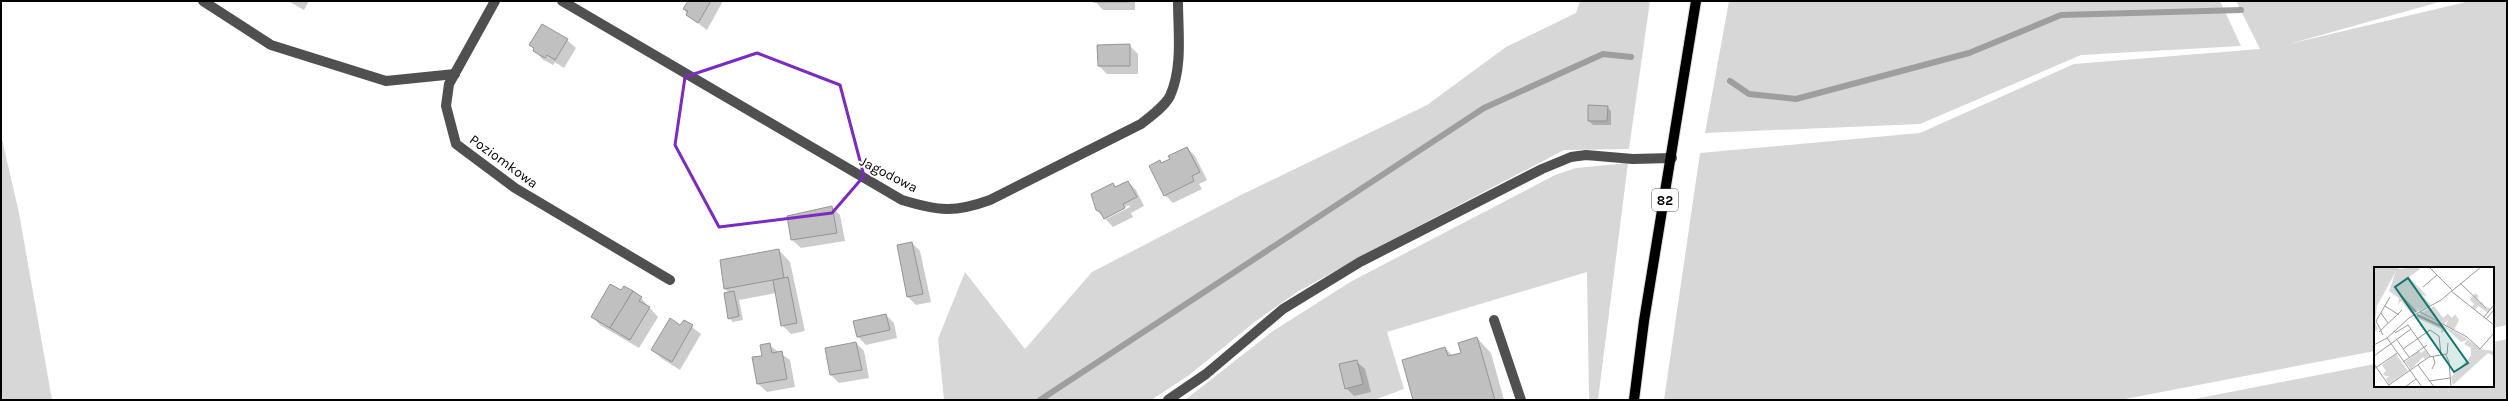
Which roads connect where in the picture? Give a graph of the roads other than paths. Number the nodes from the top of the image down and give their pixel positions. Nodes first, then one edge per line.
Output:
1 (202, 1) edge
2 (496, 1) edge
3 (562, 1) edge
4 (1178, 1) edge
5 (1696, 1) edge
6 (455, 74) junction
7 (1672, 158) junction
8 (670, 280) dead end
9 (1494, 320) dead end
10 (1168, 400) edge
11 (1521, 400) edge
12 (1634, 400) edge

1 - 6 street
2 - 6 street, Poziomkowa
3 - 4 street, Jagodowa
5 - 7 main road, 82
6 - 8 street, Poziomkowa
7 - 10 street
7 - 12 main road, 82
9 - 11 street

